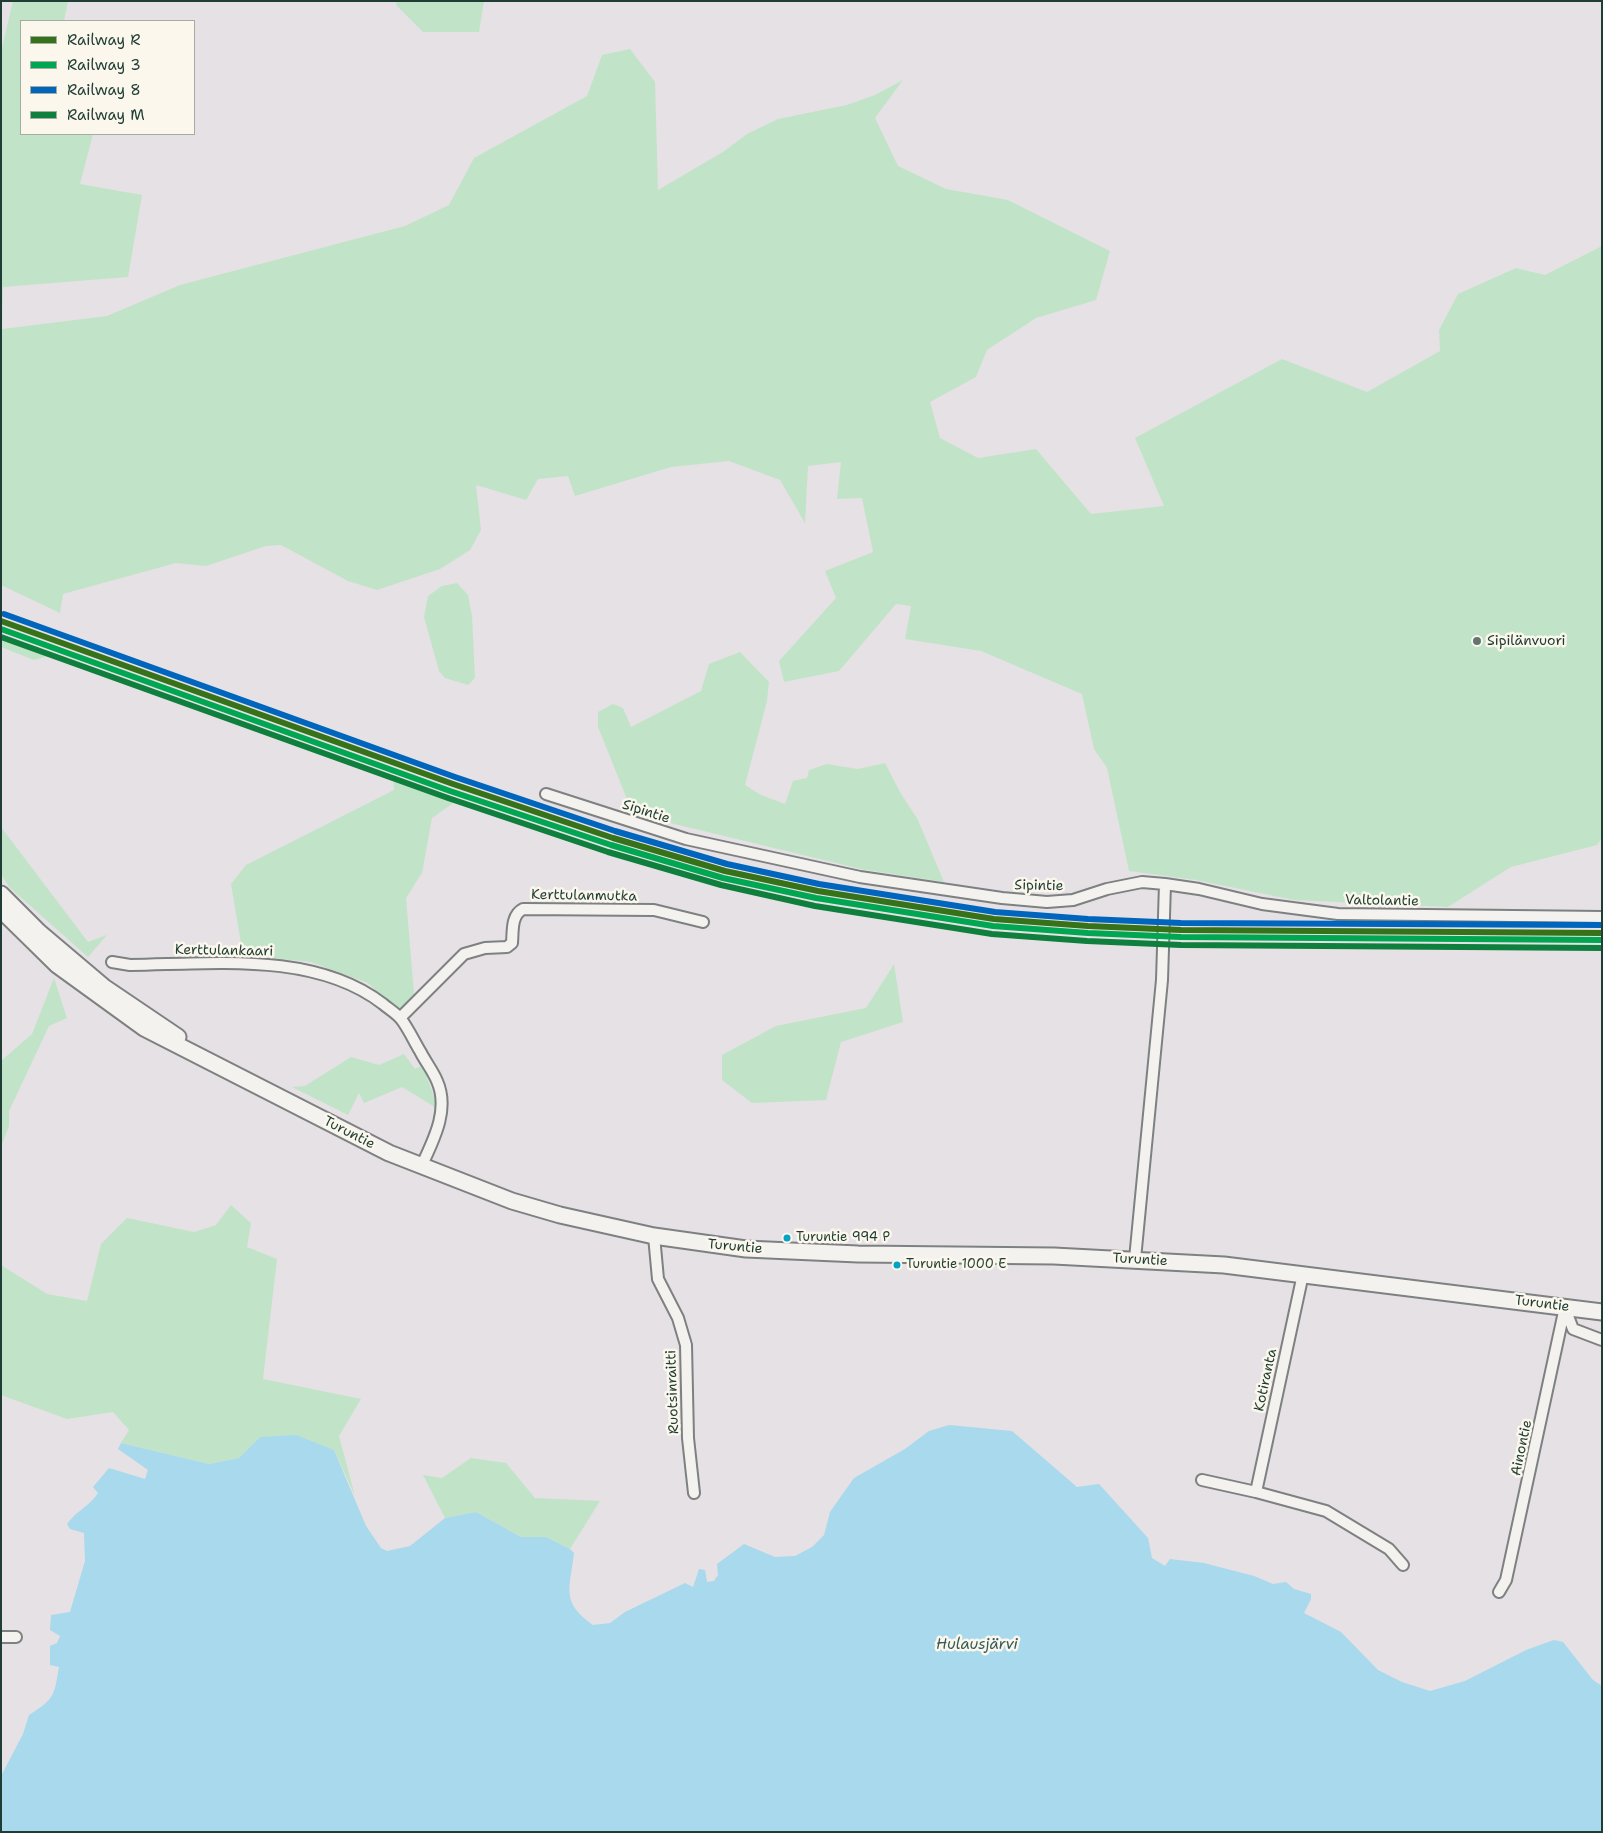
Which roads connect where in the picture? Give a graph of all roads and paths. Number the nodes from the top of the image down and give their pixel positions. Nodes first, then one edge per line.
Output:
1 (546, 794) dead end
2 (1165, 884) junction
3 (1, 894) edge
4 (1, 910) edge
5 (1602, 917) edge
6 (703, 922) dead end
7 (112, 962) dead end
8 (400, 1018) junction
9 (202, 1057) junction
10 (421, 1167) junction
11 (654, 1236) junction
12 (1135, 1260) junction
13 (1303, 1274) junction
14 (1565, 1307) junction
15 (1602, 1312) edge
16 (1602, 1340) edge
17 (1202, 1480) dead end
18 (1256, 1492) junction
19 (694, 1493) dead end
20 (1404, 1565) dead end
21 (1499, 1592) dead end
22 (1, 1637) edge
23 (16, 1637) dead end

1 - 2 street, Sipintie
2 - 5 street, Valtolantie
2 - 12 street
3 - 9 main road, Turuntie
4 - 9 main road, Turuntie
6 - 8 street, Kerttulanmutka
7 - 8 street, Kerttulankaari
8 - 10 street, Kerttulankaari
9 - 10 main road, Turuntie
10 - 11 main road, Turuntie
11 - 12 main road, Turuntie
11 - 19 street, Ruotsinraitti
12 - 13 main road, Turuntie
13 - 14 main road, Turuntie
13 - 18 street, Kotiranta
14 - 15 main road, Turuntie
14 - 16 street
14 - 21 street, Ainontie
17 - 18 street
18 - 20 street
22 - 23 street

